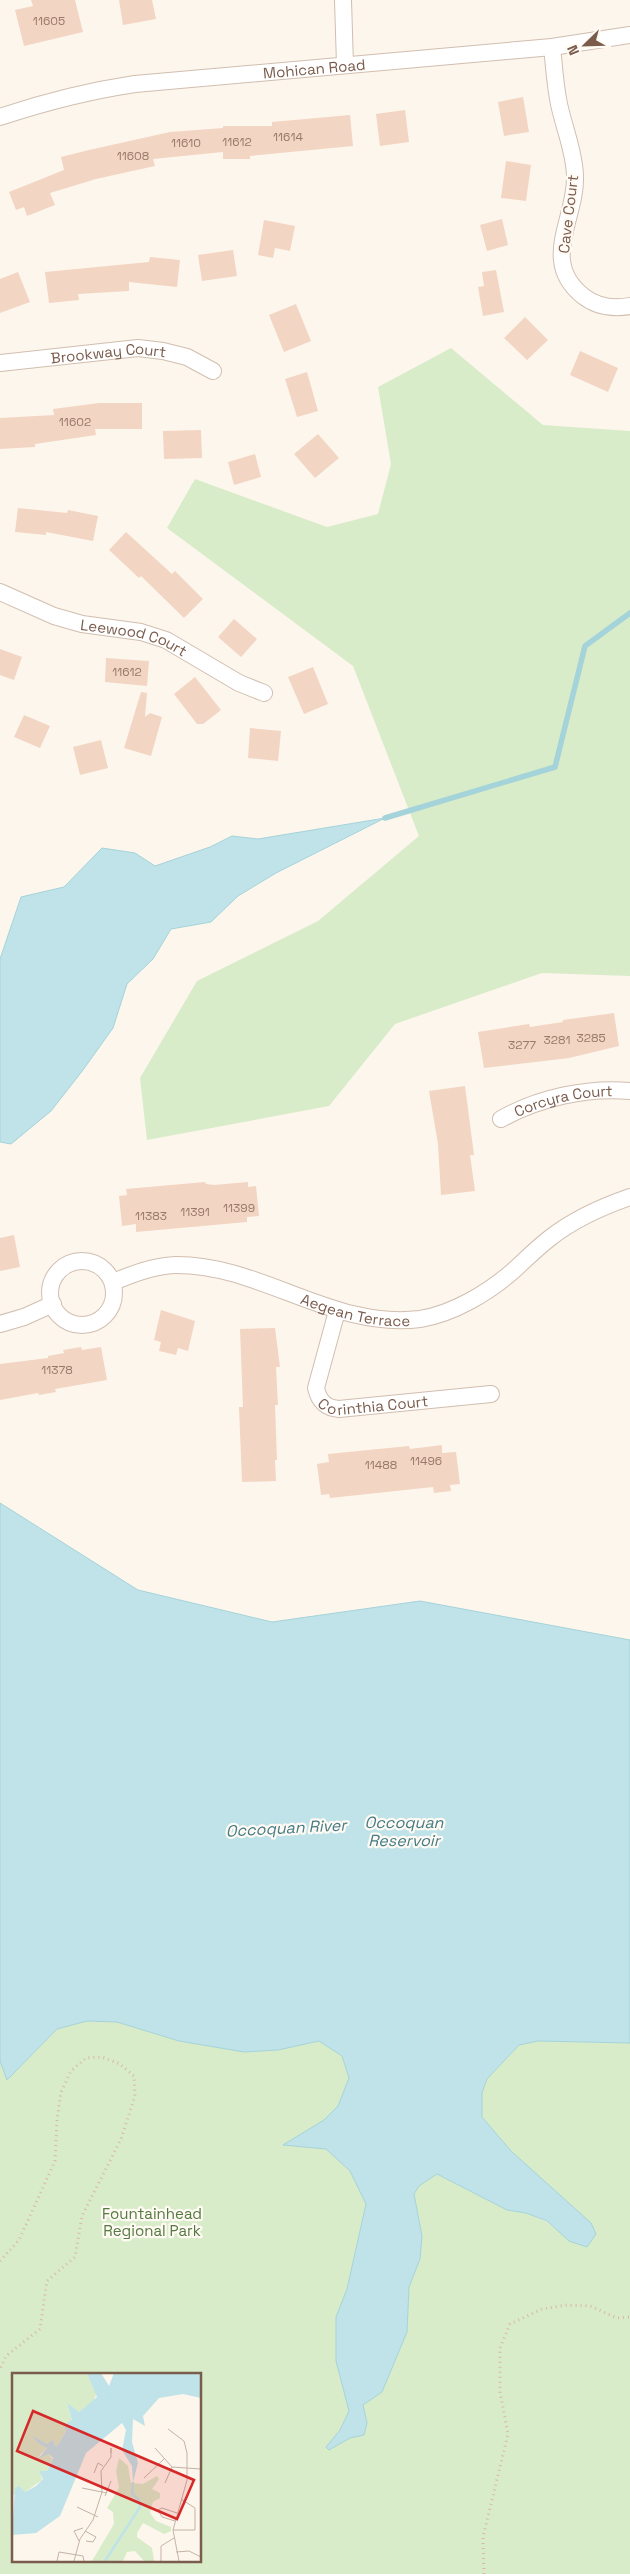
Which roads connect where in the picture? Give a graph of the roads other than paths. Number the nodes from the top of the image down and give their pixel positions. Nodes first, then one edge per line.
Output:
1 (343, 0) edge
2 (630, 35) edge
3 (552, 47) junction
4 (345, 64) junction
5 (0, 116) edge
6 (630, 306) edge
7 (0, 363) edge
8 (213, 371) dead end
9 (0, 592) edge
10 (264, 693) dead end
11 (630, 1091) edge
12 (500, 1119) dead end
13 (630, 1197) edge
14 (113, 1282) junction
15 (53, 1304) junction
16 (336, 1311) junction
17 (0, 1324) edge
18 (491, 1394) dead end

1 - 4 street
2 - 3 street, Mohican Road
3 - 4 street, Mohican Road
3 - 6 street, Cave Court
4 - 5 street, Mohican Road
7 - 8 street, Brookway Court
9 - 10 street, Leewood Court
11 - 12 street, Corcyra Court
13 - 16 street, Aegean Terrace
14 - 15 street
14 - 15 street
14 - 16 street, Aegean Terrace
15 - 17 street
16 - 18 street, Corinthia Court

